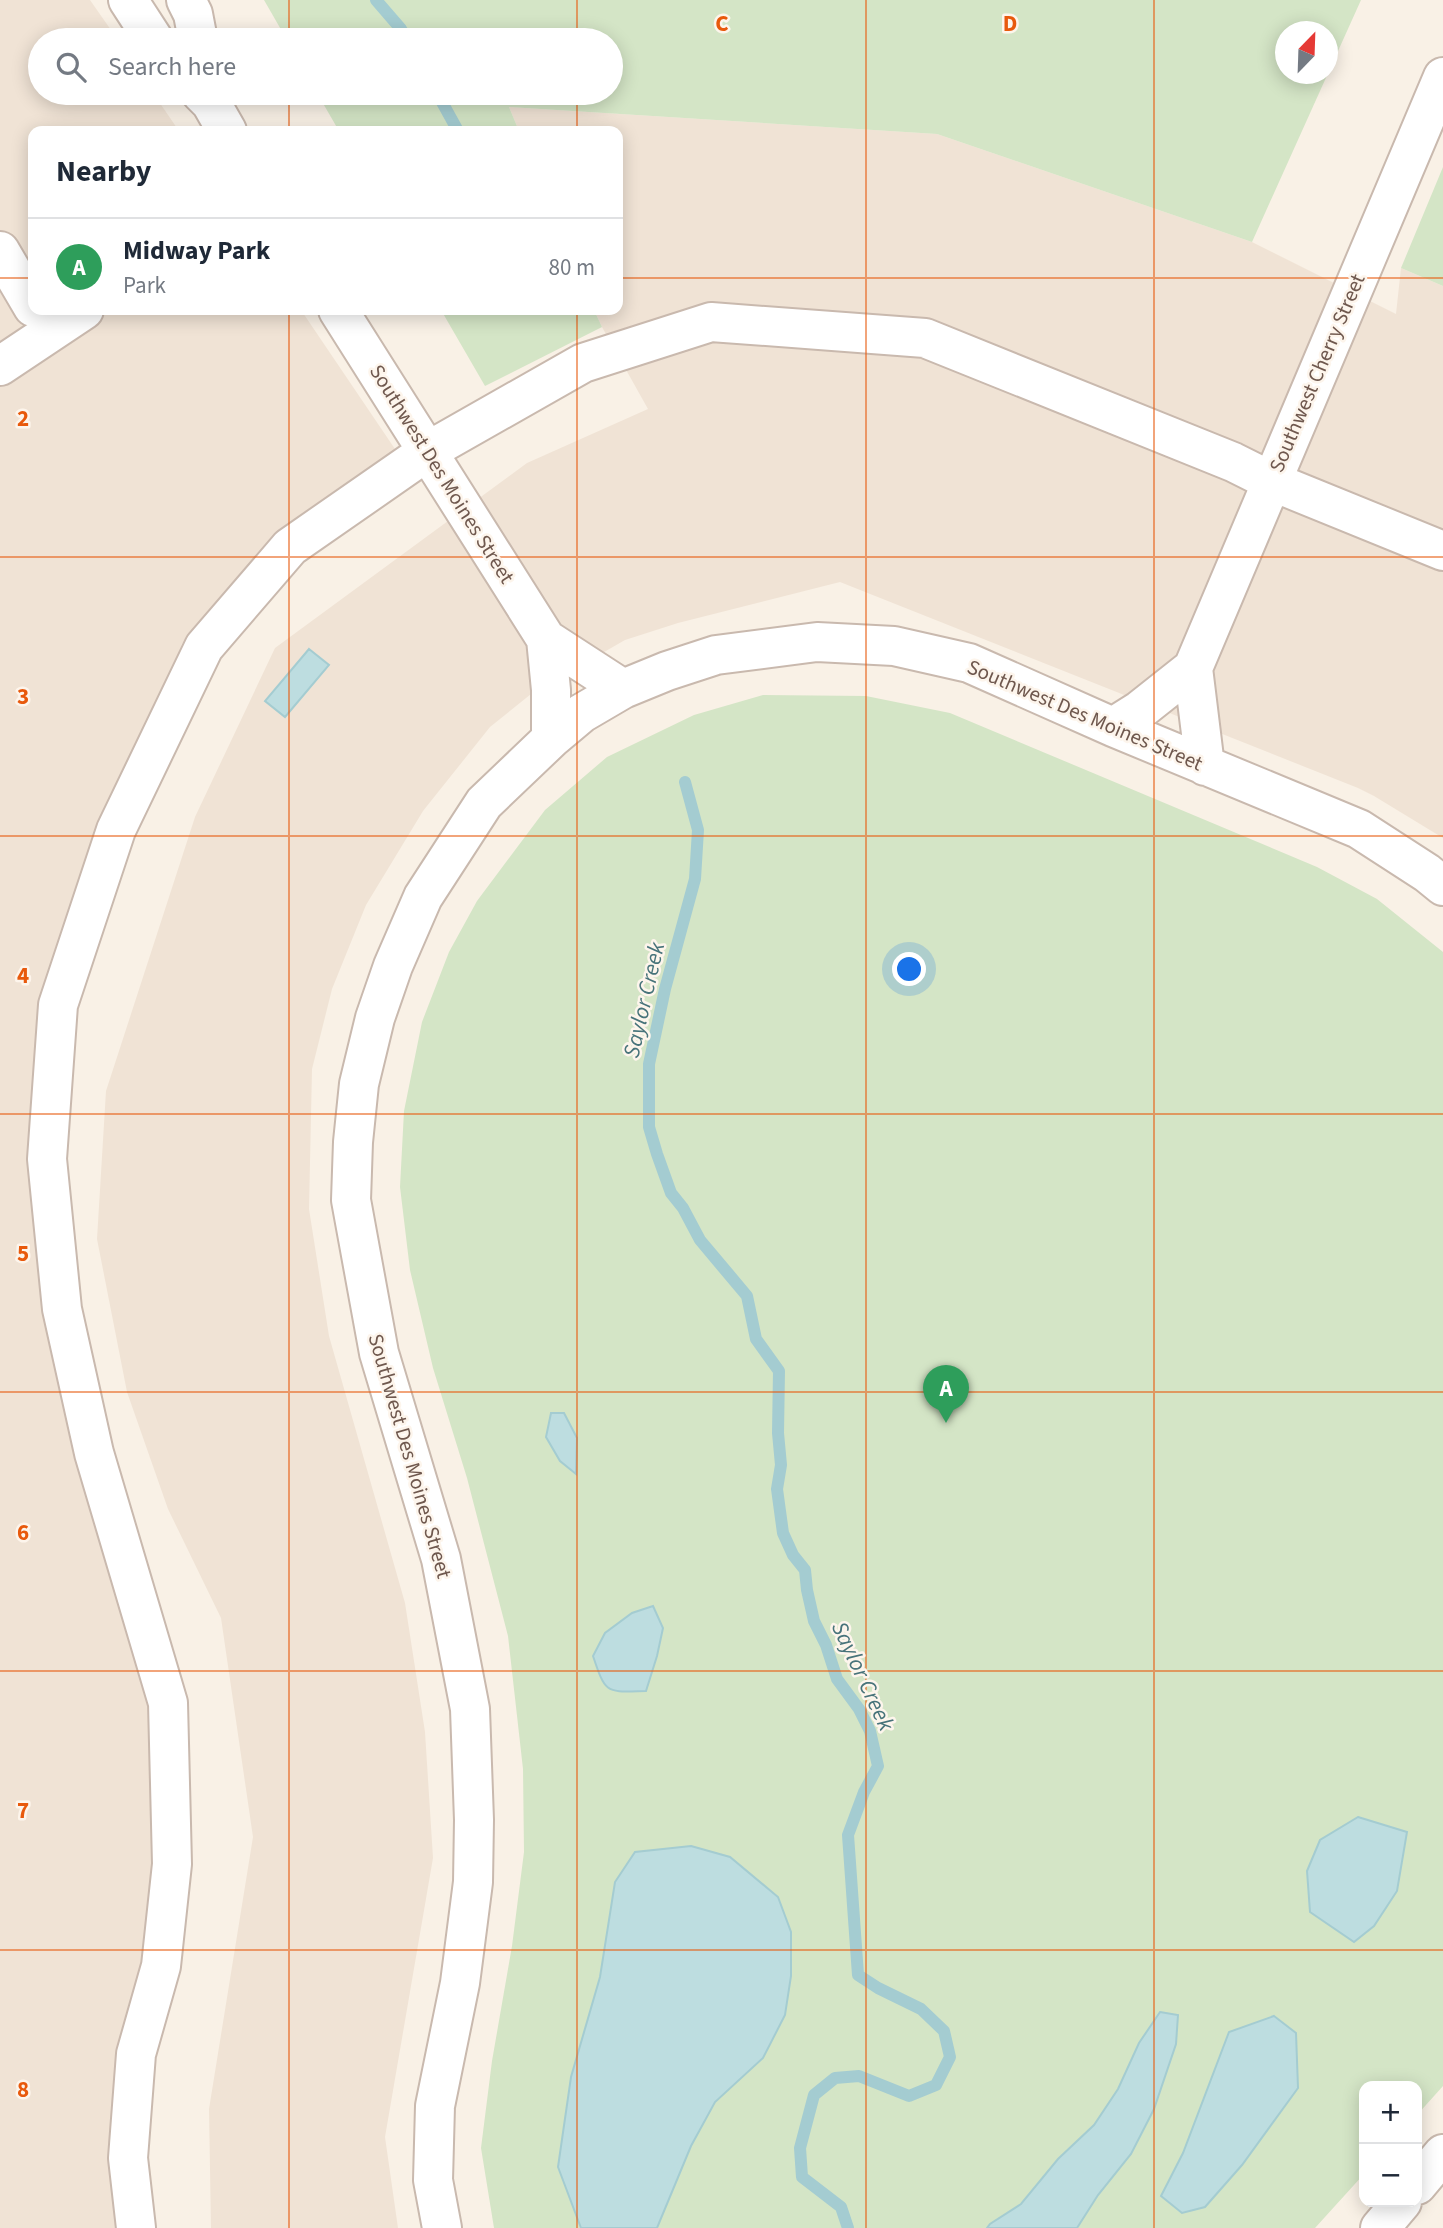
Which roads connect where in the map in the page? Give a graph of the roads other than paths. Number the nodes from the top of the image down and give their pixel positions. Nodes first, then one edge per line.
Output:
1 (128, 0) edge
2 (186, 0) edge
3 (146, 28) edge
4 (196, 28) edge
5 (1443, 77) edge
6 (0, 251) edge
7 (28, 298) edge
8 (341, 315) edge
9 (39, 317) edge
10 (0, 366) edge
11 (428, 452) junction
12 (1271, 481) junction
13 (1443, 551) edge
14 (546, 639) junction
15 (1193, 668) junction
16 (623, 689) junction
17 (1113, 727) junction
18 (551, 739) junction
19 (1205, 766) junction
20 (1443, 886) edge
21 (1443, 2154) edge
22 (1422, 2179) edge
23 (1398, 2207) edge
24 (136, 2228) edge
25 (442, 2228) edge
26 (1380, 2228) edge

1 - 3 street
2 - 4 street
5 - 12 street, Southwest Cherry Street
6 - 7 street
8 - 11 street, Southwest Des Moines Street
9 - 10 street
11 - 12 street
11 - 14 street, Southwest Des Moines Street
11 - 24 street
12 - 13 street
12 - 15 street, Southwest Cherry Street
14 - 16 street, Southwest Des Moines Street
14 - 18 street, Southwest Des Moines Street
15 - 17 street, Southwest Cherry Street
15 - 19 street, Southwest Cherry Street
16 - 17 street, Southwest Des Moines Street
16 - 18 street, Southwest Des Moines Street
17 - 19 street, Southwest Des Moines Street
18 - 25 street, Southwest Des Moines Street
19 - 20 street, Southwest Des Moines Street
21 - 22 street
23 - 26 street

